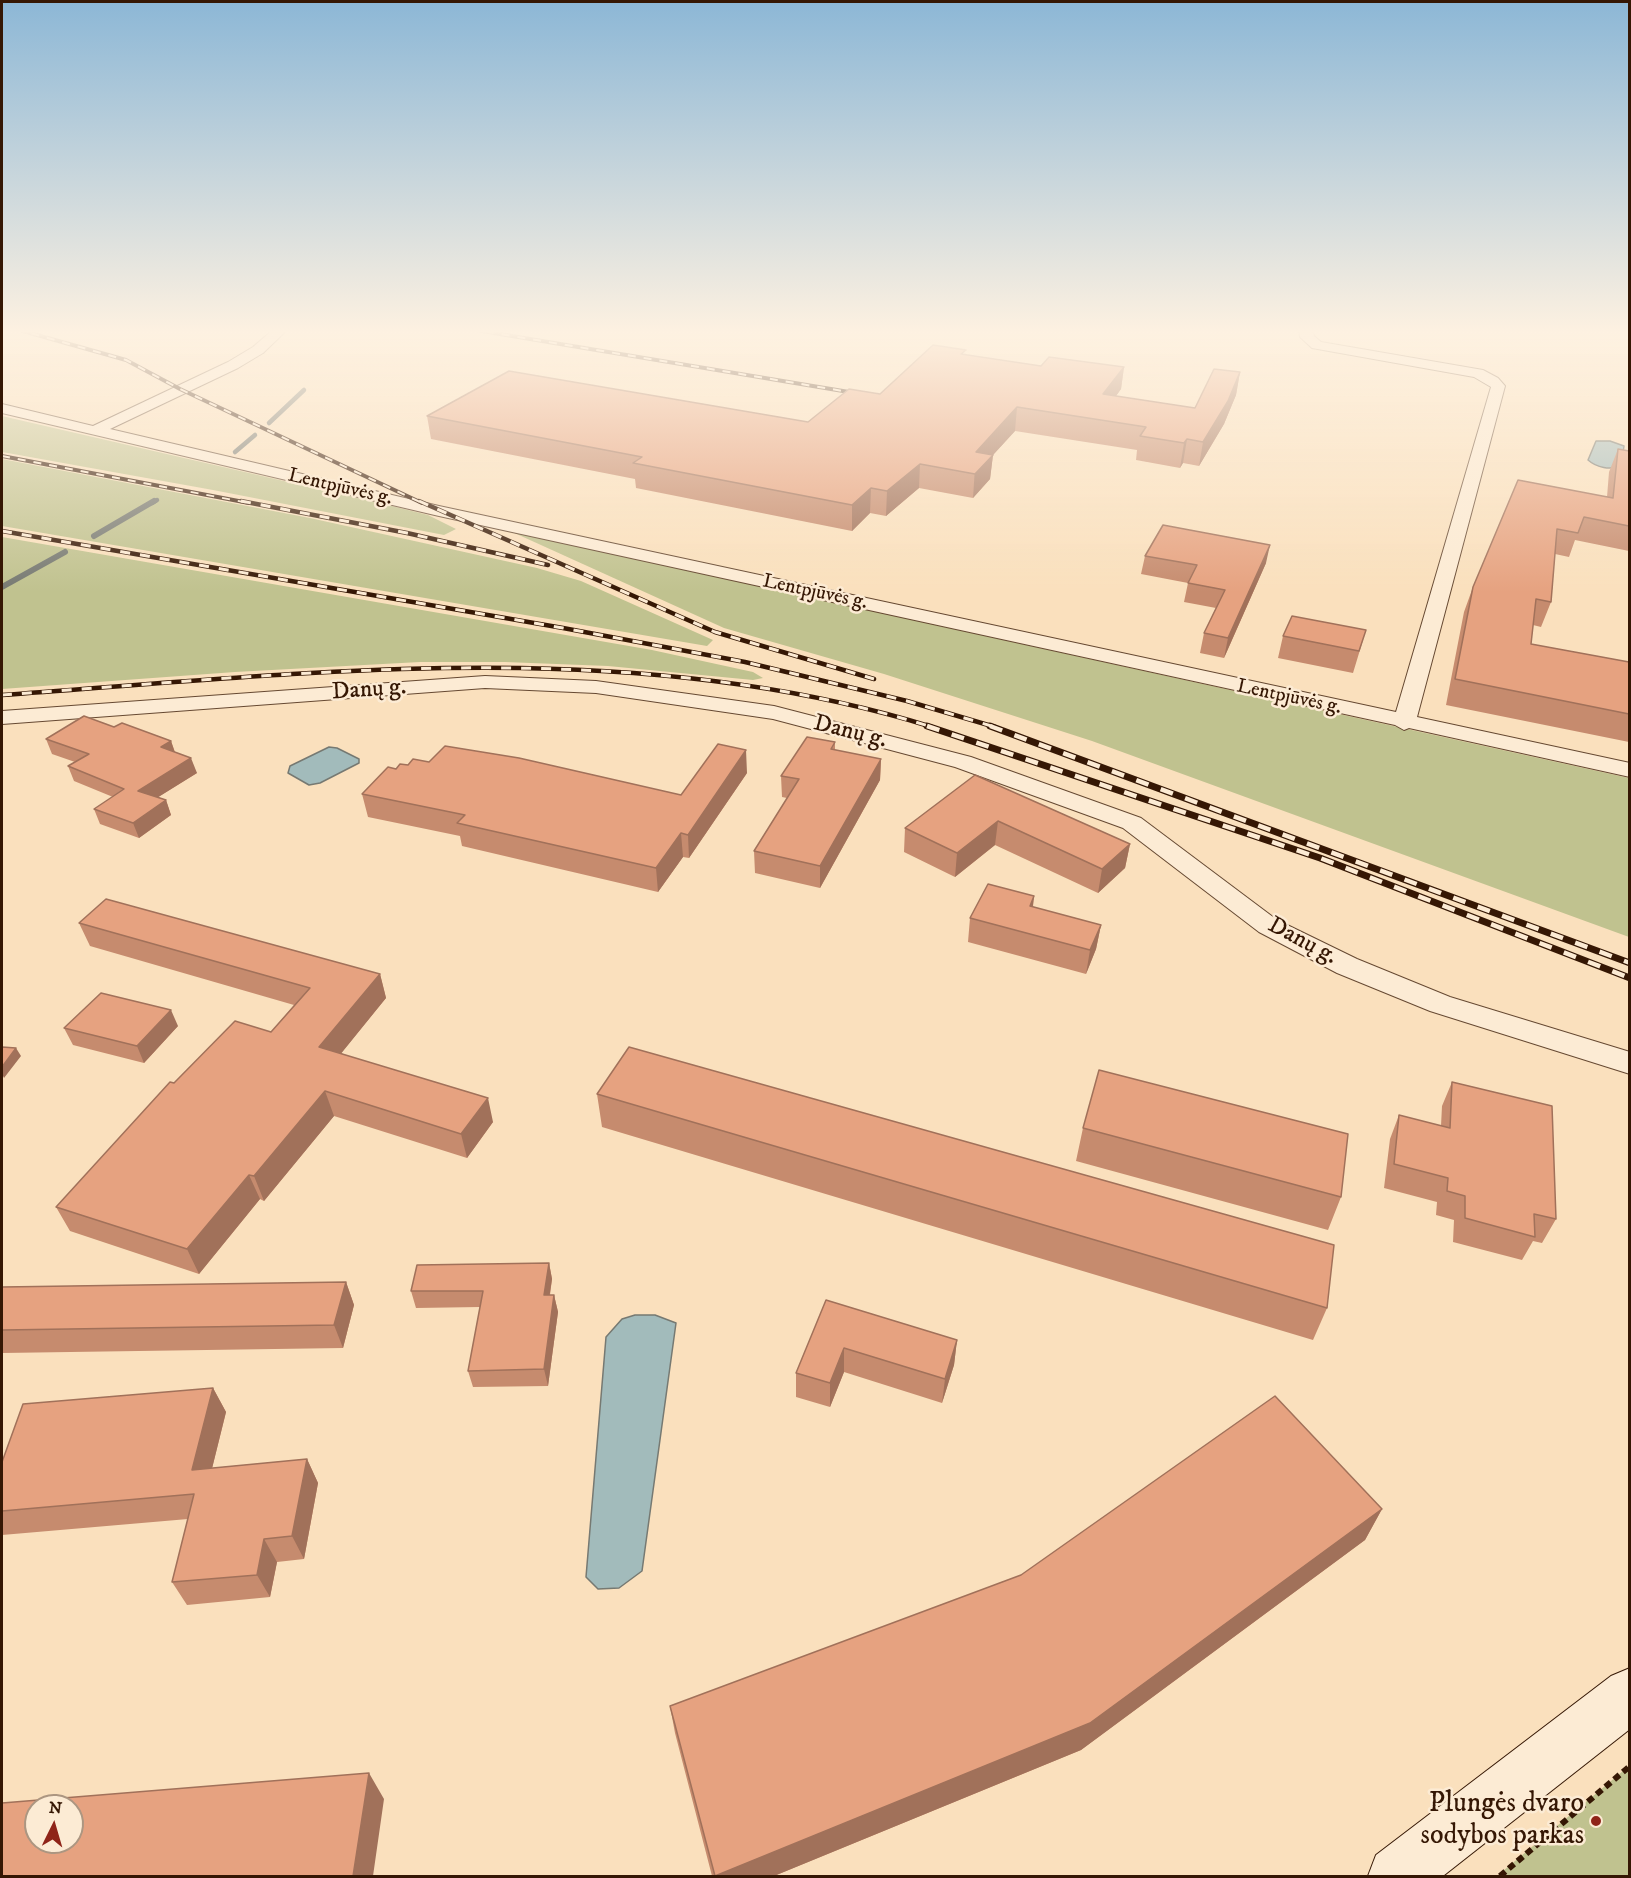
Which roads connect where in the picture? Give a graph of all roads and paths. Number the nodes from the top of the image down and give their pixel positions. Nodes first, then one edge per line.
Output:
1 (34, 417) edge
2 (124, 417) edge
3 (1489, 417) edge
4 (94, 431) junction
5 (2, 718) edge
6 (1404, 723) junction
7 (1629, 770) edge
8 (1629, 1063) edge
9 (1629, 1695) edge
10 (1629, 1766) edge
11 (1397, 1876) edge
12 (1500, 1876) edge

1 - 4 street, Lentpjūvės g.
2 - 4 street
3 - 6 street
4 - 6 street, Lentpjūvės g.
5 - 8 street, Danų g.
6 - 7 street, Lentpjūvės g.
9 - 11 main road
10 - 12 path

